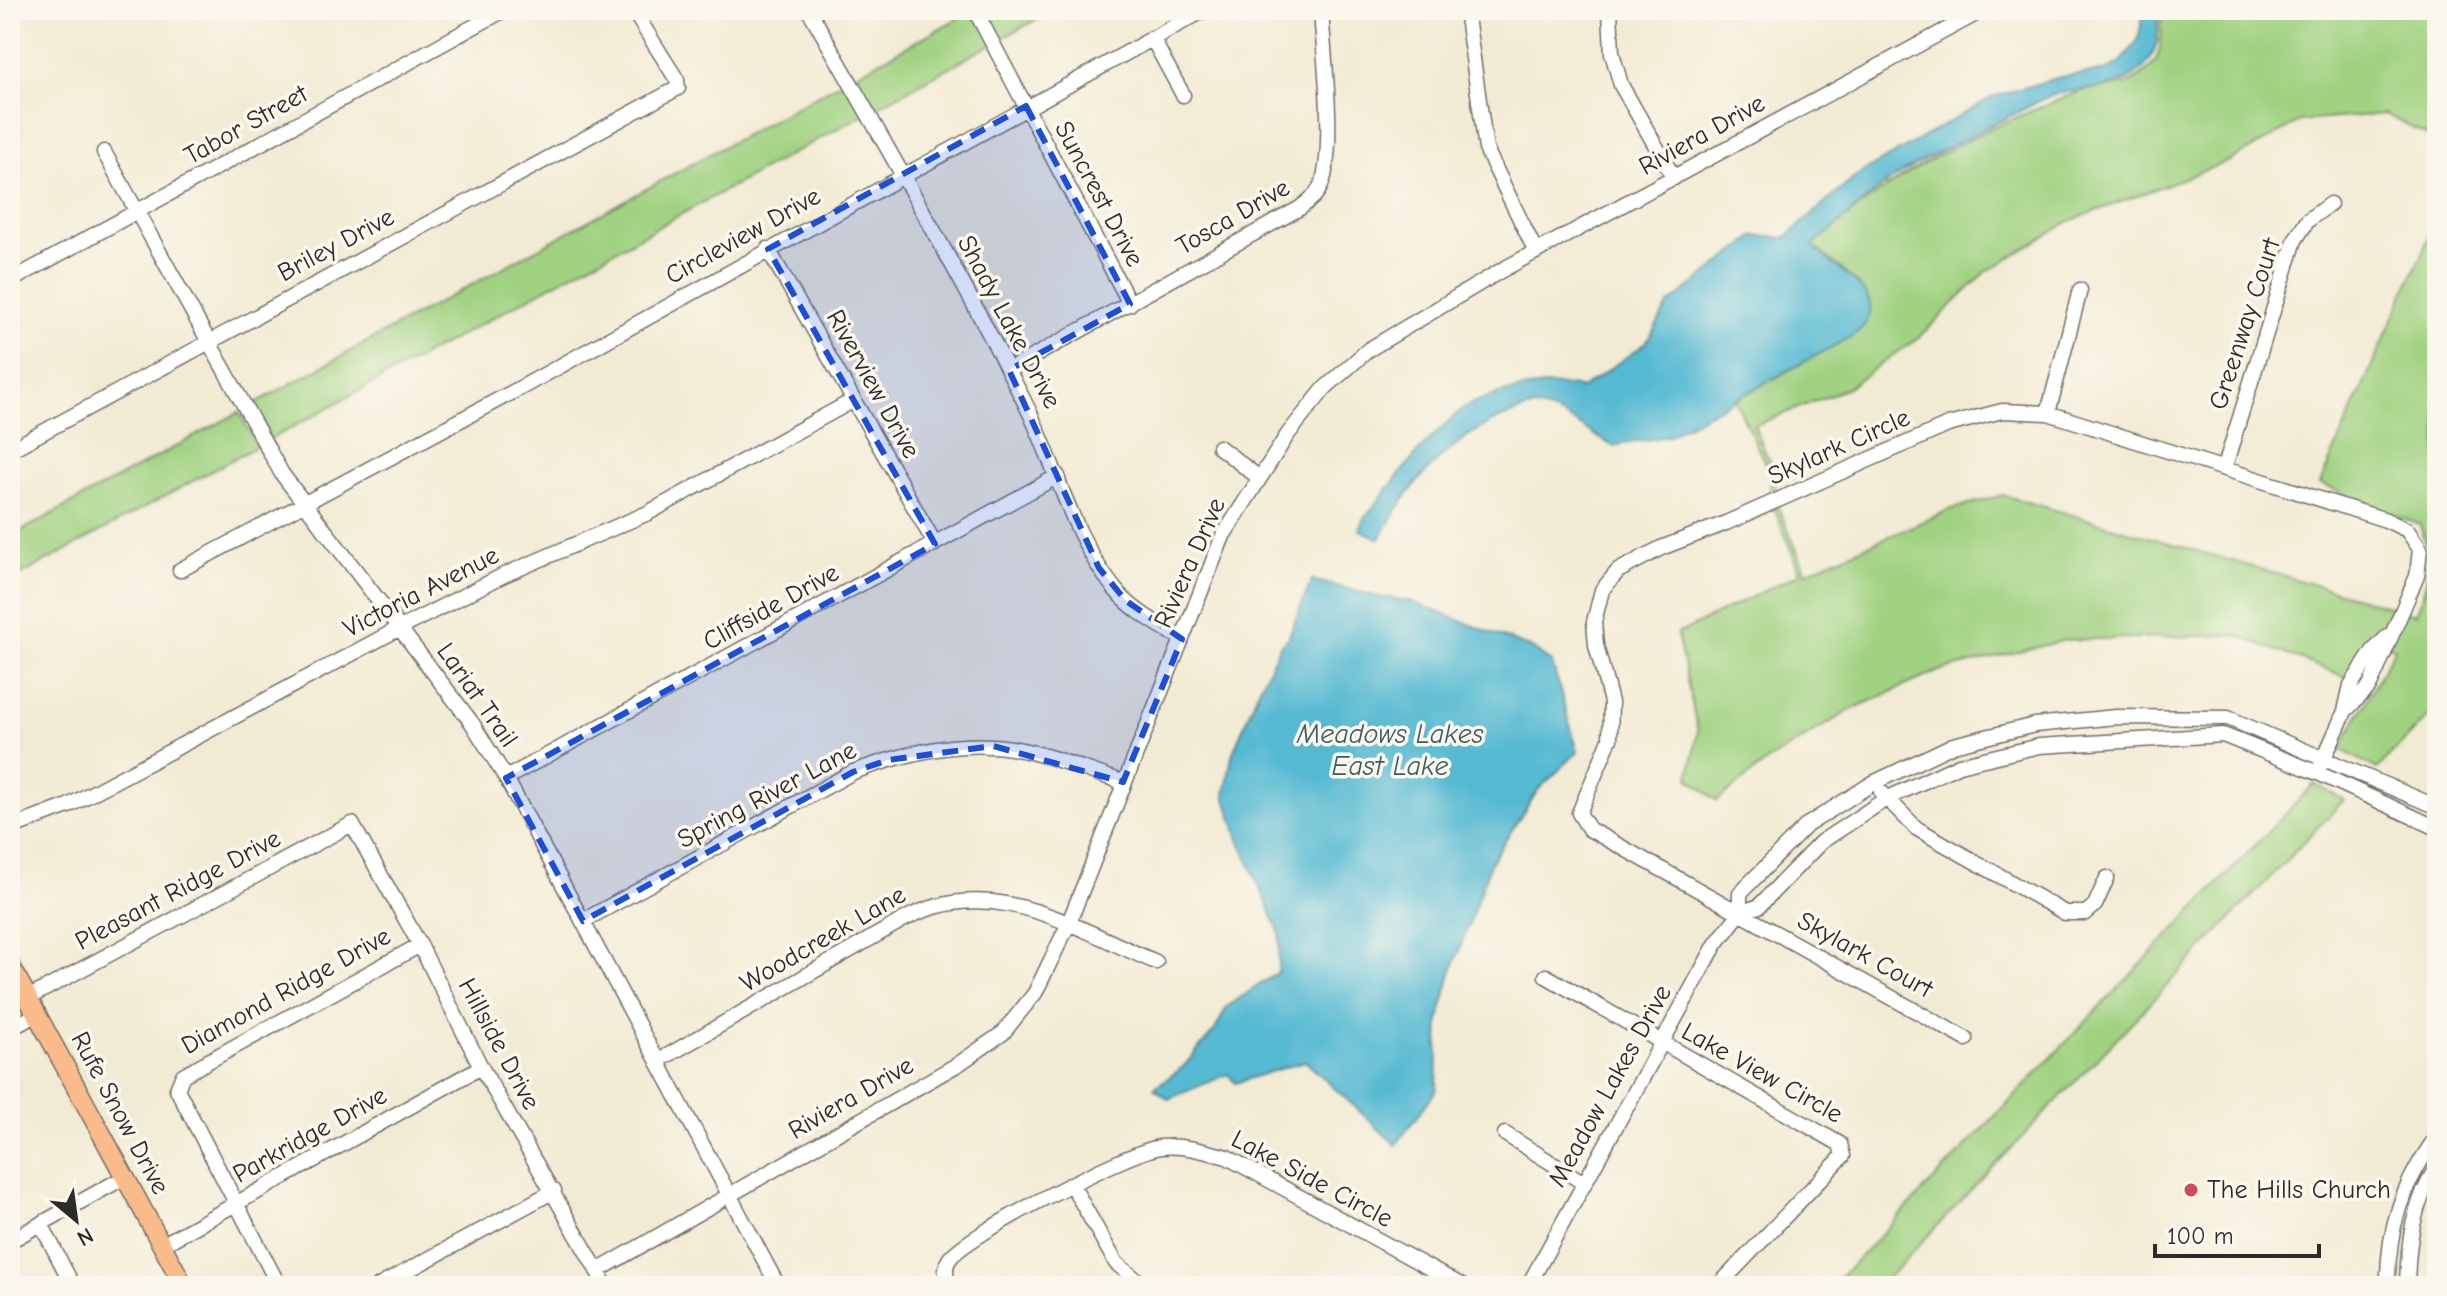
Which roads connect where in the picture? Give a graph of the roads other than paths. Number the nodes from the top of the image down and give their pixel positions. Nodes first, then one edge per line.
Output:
1 (504, 10) edge
2 (633, 10) edge
3 (809, 10) edge
4 (975, 10) edge
5 (1204, 10) edge
6 (1321, 10) edge
7 (1466, 10) edge
8 (1610, 10) edge
9 (1983, 10) edge
10 (1950, 17) edge
11 (1152, 38) junction
12 (1183, 95) dead end
13 (1026, 106) junction
14 (104, 152) dead end
15 (904, 176) junction
16 (1674, 178) junction
17 (2330, 204) dead end
18 (137, 212) junction
19 (768, 249) junction
20 (1536, 252) junction
21 (10, 281) edge
22 (2080, 290) dead end
23 (1130, 304) junction
24 (207, 342) junction
25 (1009, 370) junction
26 (854, 400) junction
27 (2048, 413) junction
28 (1219, 447) dead end
29 (10, 450) edge
30 (2224, 469) junction
31 (1058, 476) junction
32 (1258, 477) junction
33 (304, 502) junction
34 (935, 544) junction
35 (180, 570) dead end
36 (400, 628) junction
37 (1182, 639) junction
38 (2323, 757) junction
39 (2318, 773) junction
40 (506, 778) junction
41 (1123, 782) junction
42 (1873, 783) junction
43 (1886, 799) junction
44 (2437, 807) edge
45 (352, 824) joint
46 (10, 828) edge
47 (2437, 828) edge
48 (2107, 878) dead end
49 (1740, 913) junction
50 (583, 921) junction
51 (1068, 925) junction
52 (420, 945) junction
53 (1156, 962) dead end
54 (10, 965) edge
55 (1546, 976) dead end
56 (33, 1006) junction
57 (10, 1029) edge
58 (1966, 1039) dead end
59 (1660, 1044) junction
60 (658, 1061) junction
61 (481, 1067) junction
62 (1505, 1134) dead end
63 (2437, 1136) edge
64 (2437, 1169) edge
65 (125, 1177) junction
66 (1584, 1183) junction
67 (1072, 1185) junction
68 (554, 1191) junction
69 (728, 1195) junction
70 (236, 1203) junction
71 (41, 1224) junction
72 (10, 1241) edge
73 (162, 1245) junction
74 (597, 1271) junction
75 (73, 1286) edge
76 (184, 1286) edge
77 (279, 1286) edge
78 (379, 1286) edge
79 (606, 1286) edge
80 (778, 1286) edge
81 (949, 1286) edge
82 (1144, 1286) edge
83 (1462, 1286) edge
84 (1528, 1286) edge
85 (1718, 1286) edge
86 (2388, 1286) edge
87 (2407, 1286) edge

1 - 18 street, Tabor Street
2 - 24 street, Briley Drive
3 - 15 street, Shady Lake Drive
4 - 13 street, Suncrest Drive
5 - 11 street, Circleview Drive
6 - 23 street, Tosca Drive
7 - 20 street
8 - 16 street
9 - 10 street, Riviera Drive
10 - 16 street, Riviera Drive
11 - 12 street
11 - 13 street, Circleview Drive
13 - 15 street, Circleview Drive
13 - 23 street, Suncrest Drive
14 - 18 street, Lariat Trail
15 - 19 street, Circleview Drive
15 - 25 street, Shady Lake Drive
16 - 20 street, Riviera Drive
17 - 30 street, Greenway Court
18 - 21 street, Tabor Street
18 - 24 street, Lariat Trail
19 - 26 street, Riverview Drive
19 - 33 street, Circleview Drive
20 - 32 street, Riviera Drive
22 - 27 street
23 - 25 street, Tosca Drive
24 - 29 street, Briley Drive
24 - 33 street, Lariat Trail
25 - 31 street, Shady Lake Drive
26 - 34 street, Riverview Drive
26 - 36 street, Victoria Avenue
27 - 30 street, Skylark Circle
27 - 49 street, Skylark Circle
28 - 32 street
30 - 38 street, Skylark Circle
31 - 34 street, Cliffside Drive
31 - 37 street, Shady Lake Drive
32 - 37 street, Riviera Drive
33 - 35 street, Circleview Drive
33 - 36 street, Lariat Trail
34 - 40 street, Cliffside Drive
36 - 40 street, Lariat Trail
36 - 46 street, Victoria Avenue
37 - 41 street, Riviera Drive
38 - 39 street, Skylark Circle
38 - 42 street, Meadow Lakes Drive
38 - 44 street, Meadow Lakes Drive
39 - 43 street, Meadow Lakes Drive
39 - 47 street, Meadow Lakes Drive
40 - 50 street, Lariat Trail
41 - 50 street, Spring River Lane
41 - 51 street, Riviera Drive
42 - 43 street
42 - 49 street, Meadow Lakes Drive
43 - 48 street
43 - 49 street, Meadow Lakes Drive
45 - 52 street, Hillside Drive
45 - 56 street, Pleasant Ridge Drive
49 - 58 street, Skylark Court
49 - 59 street, Meadow Lakes Drive
50 - 60 street, Lariat Trail
51 - 53 street, Woodcreek Lane
51 - 60 street, Woodcreek Lane
51 - 69 street, Riviera Drive
52 - 61 street, Hillside Drive
52 - 70 street, Diamond Ridge Drive
54 - 56 main road, Rufe Snow Drive
55 - 59 street
56 - 57 street, Pleasant Ridge Drive
56 - 65 main road, Rufe Snow Drive
59 - 66 street, Meadow Lakes Drive
59 - 85 street, Lake View Circle
60 - 69 street, Lariat Trail
61 - 68 street, Hillside Drive
61 - 70 street, Parkridge Drive
62 - 66 street
63 - 86 street
64 - 87 street
65 - 71 street
65 - 73 main road, Rufe Snow Drive
66 - 84 street, Meadow Lakes Drive
67 - 81 street, Lake Side Circle
67 - 82 street
67 - 83 street, Lake Side Circle
68 - 74 street, Hillside Drive
68 - 78 street
69 - 74 street, Riviera Drive
69 - 80 street, Lariat Trail
70 - 73 street, Parkridge Drive
70 - 77 street
71 - 72 street
71 - 75 street
73 - 76 main road, Rufe Snow Drive
74 - 79 street, Hillside Drive

